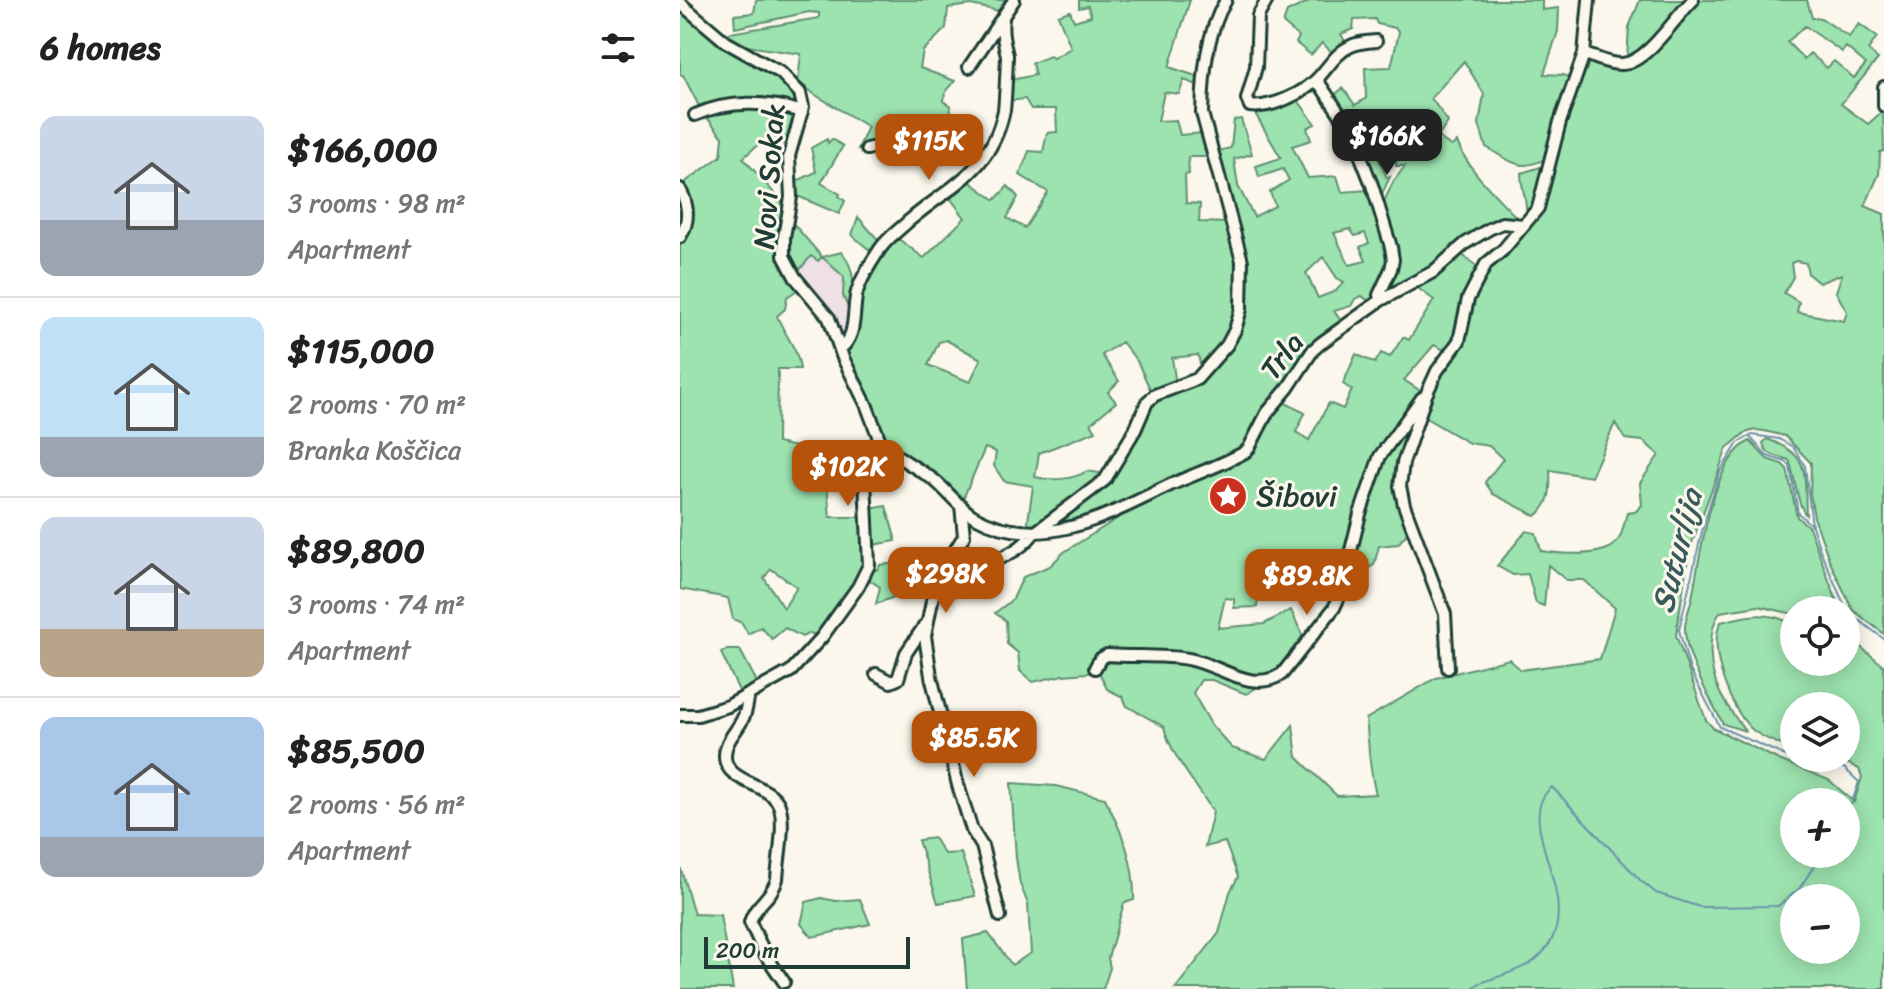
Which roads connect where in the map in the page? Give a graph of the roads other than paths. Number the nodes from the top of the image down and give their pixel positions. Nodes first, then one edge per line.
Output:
1 (1014, 0) edge
2 (1226, 0) edge
3 (1267, 0) edge
4 (1589, 0) edge
5 (1693, 0) edge
6 (680, 3) edge
7 (1003, 19) junction
8 (1376, 41) dead end
9 (1584, 54) junction
10 (969, 67) dead end
11 (1317, 80) junction
12 (1884, 87) edge
13 (1884, 106) edge
14 (802, 112) junction
15 (695, 115) dead end
16 (867, 149) dead end
17 (985, 155) junction
18 (680, 189) edge
19 (1524, 225) junction
20 (680, 237) edge
21 (1381, 300) junction
22 (840, 349) junction
23 (1426, 395) junction
24 (880, 441) junction
25 (961, 505) junction
26 (1033, 534) junction
27 (936, 584) junction
28 (926, 625) junction
29 (1095, 668) dead end
30 (1448, 668) dead end
31 (876, 674) dead end
32 (749, 694) junction
33 (680, 715) edge
34 (1000, 916) dead end
35 (784, 982) dead end

1 - 7 street
2 - 26 street
3 - 11 street
4 - 9 street
5 - 9 street
6 - 14 street, Novi Sokak
7 - 10 street
7 - 17 street
8 - 11 street
9 - 19 street
11 - 21 street
12 - 13 street
14 - 15 street
14 - 22 street, Novi Sokak
16 - 17 street
17 - 22 street
18 - 20 street
19 - 21 street, Trla
19 - 23 street
21 - 26 street, Trla
22 - 24 street, Novi Sokak
23 - 29 street
23 - 30 street
24 - 25 street, Trla
24 - 32 street
25 - 26 street, Trla
25 - 27 street
26 - 27 street
27 - 28 street
28 - 31 street
28 - 34 street
32 - 33 street
32 - 35 street

